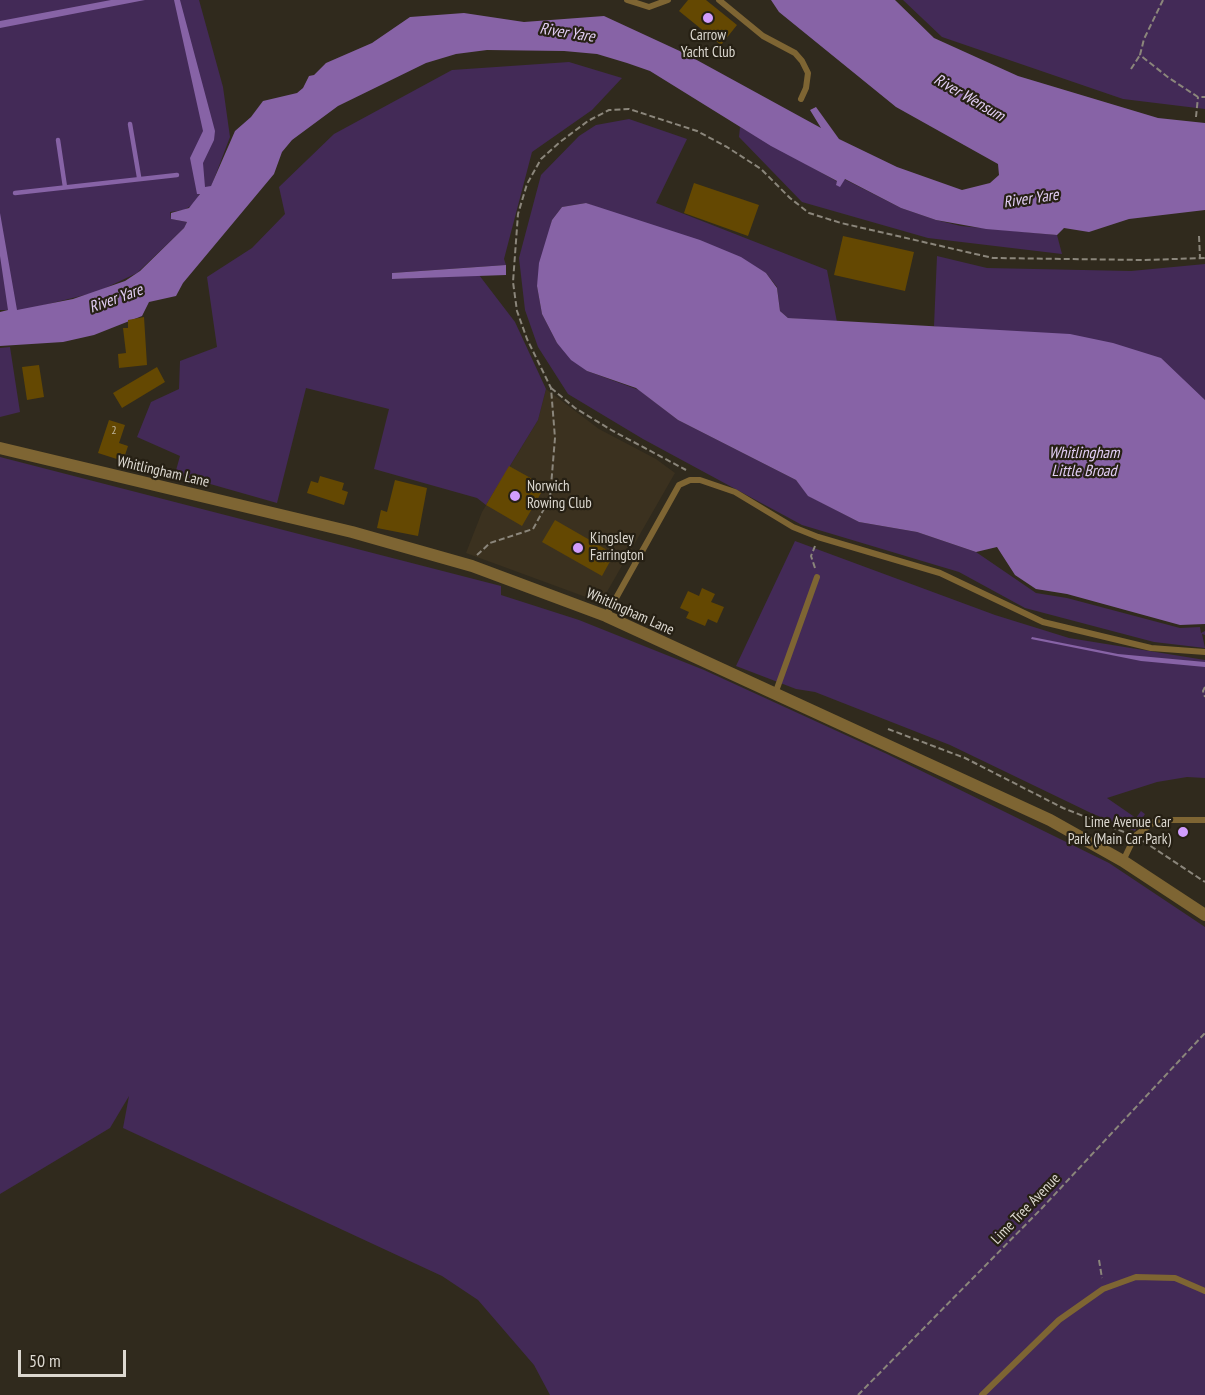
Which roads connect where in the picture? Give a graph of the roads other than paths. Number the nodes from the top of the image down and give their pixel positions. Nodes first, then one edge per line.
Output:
1 (627, 0) edge
2 (668, 0) edge
3 (719, 0) edge
4 (801, 99) dead end
5 (0, 448) edge
6 (818, 577) road end
7 (606, 616) junction
8 (1205, 652) edge
9 (775, 694) junction
10 (1205, 820) edge
11 (1123, 861) junction
12 (1205, 915) edge
13 (1205, 1291) edge
14 (982, 1395) edge

1 - 2 lane
3 - 4 lane
5 - 7 street, Whitlingham Lane
6 - 9 lane
7 - 8 lane
7 - 9 street, Whitlingham Lane
9 - 11 street, Whitlingham Lane
10 - 11 lane
11 - 12 street, Whitlingham Lane
13 - 14 lane

